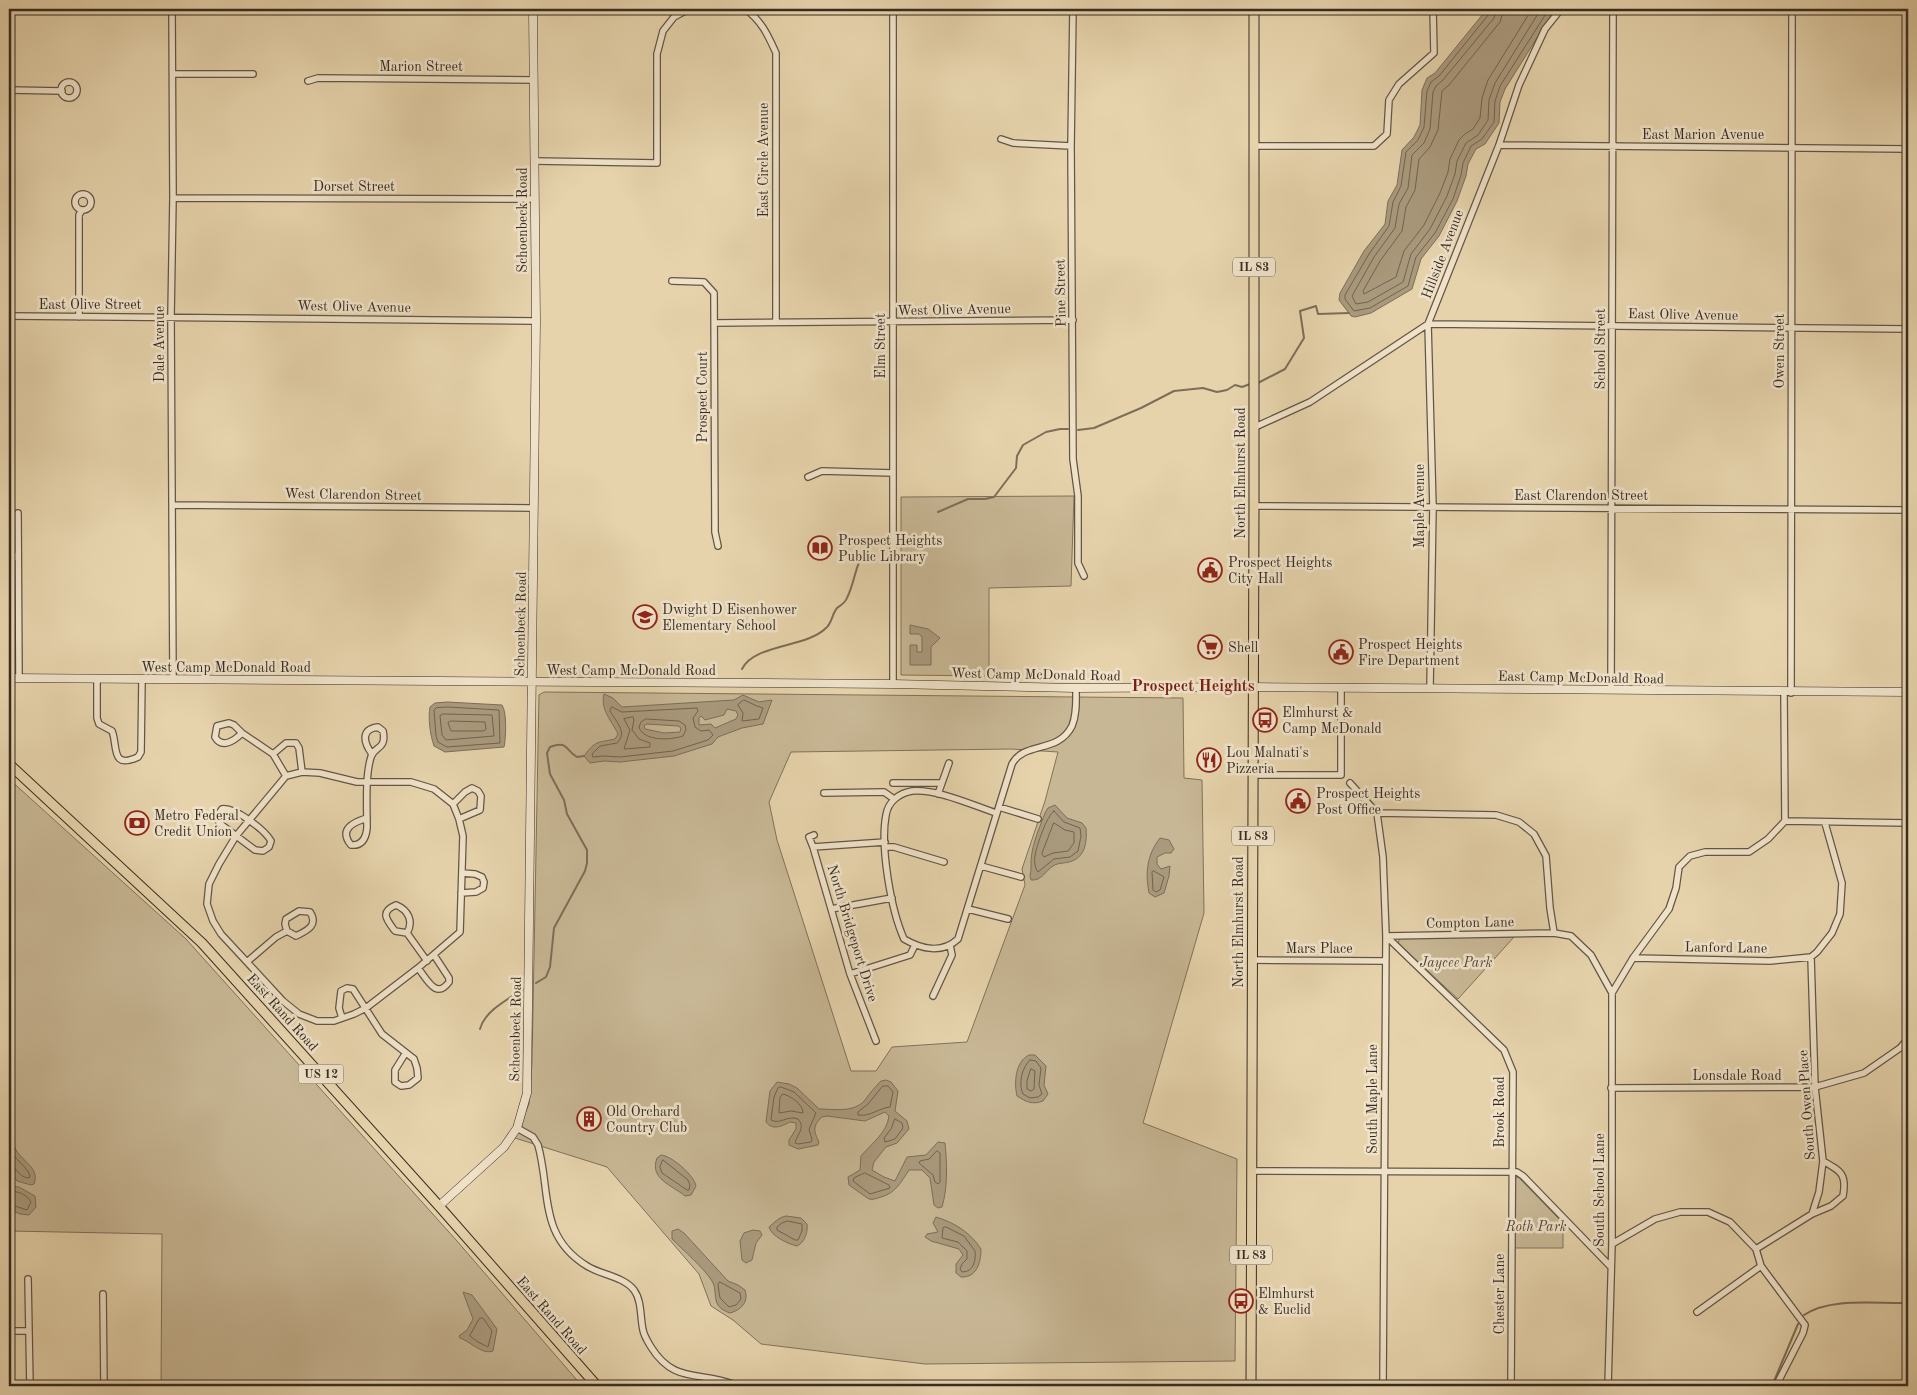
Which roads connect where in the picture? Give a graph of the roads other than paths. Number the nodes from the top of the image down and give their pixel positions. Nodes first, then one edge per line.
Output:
1 (172, 9) edge
2 (533, 9) edge
3 (688, 9) edge
4 (745, 9) edge
5 (893, 9) edge
6 (1073, 9) edge
7 (1254, 9) edge
8 (1433, 9) edge
9 (1561, 9) edge
10 (1613, 9) edge
11 (1792, 9) edge
12 (174, 74) junction
13 (253, 74) dead end
14 (534, 80) junction
15 (308, 81) dead end
16 (9, 90) edge
17 (62, 92) dead end
18 (1001, 140) dead end
19 (1498, 145) junction
20 (1071, 146) junction
21 (1254, 146) junction
22 (1613, 146) junction
23 (1792, 147) junction
24 (1908, 149) edge
25 (534, 160) junction
26 (173, 198) junction
27 (535, 199) junction
28 (82, 210) dead end
29 (672, 281) dead end
30 (9, 316) edge
31 (79, 316) junction
32 (171, 316) junction
33 (1073, 320) junction
34 (536, 321) junction
35 (776, 322) junction
36 (714, 323) junction
37 (893, 323) junction
38 (1428, 324) junction
39 (1613, 326) junction
40 (1792, 328) junction
41 (1908, 329) edge
42 (1253, 428) junction
43 (893, 473) junction
44 (808, 477) dead end
45 (173, 505) junction
46 (1254, 506) junction
47 (1433, 507) junction
48 (533, 508) junction
49 (1613, 508) junction
50 (1792, 509) junction
51 (1908, 510) edge
52 (18, 513) dead end
53 (718, 546) dead end
54 (9, 551) edge
55 (18, 559) junction
56 (1084, 576) dead end
57 (9, 678) edge
58 (19, 678) junction
59 (97, 679) junction
60 (142, 679) junction
61 (173, 679) junction
62 (532, 682) junction
63 (893, 684) junction
64 (1252, 687) junction
65 (1076, 688) junction
66 (1341, 688) junction
67 (1430, 688) junction
68 (1611, 690) junction
69 (1908, 692) edge
70 (1788, 693) junction
71 (242, 734) junction
72 (273, 754) junction
73 (372, 754) junction
74 (949, 763) dead end
75 (9, 764) edge
76 (302, 772) junction
77 (1253, 775) junction
78 (286, 776) junction
79 (368, 781) junction
80 (940, 782) junction
81 (892, 783) dead end
82 (1350, 783) dead end
83 (824, 792) dead end
84 (938, 794) junction
85 (894, 799) junction
86 (453, 804) junction
87 (998, 810) junction
88 (1377, 813) junction
89 (367, 818) junction
90 (459, 819) junction
91 (1038, 820) dead end
92 (248, 821) junction
93 (1785, 821) junction
94 (1825, 823) junction
95 (1908, 823) edge
96 (814, 835) dead end
97 (236, 836) junction
98 (885, 844) junction
99 (813, 847) junction
100 (944, 862) dead end
101 (981, 866) junction
102 (462, 873) junction
103 (1020, 877) dead end
104 (461, 894) junction
105 (892, 898) junction
106 (831, 909) junction
107 (968, 909) junction
108 (1008, 919) dead end
109 (286, 931) junction
110 (407, 933) junction
111 (1554, 933) junction
112 (1386, 936) junction
113 (915, 945) junction
114 (950, 945) junction
115 (434, 955) junction
116 (1811, 957) junction
117 (1633, 958) junction
118 (1252, 960) junction
119 (248, 961) junction
120 (427, 961) junction
121 (1385, 961) junction
122 (418, 968) junction
123 (850, 974) junction
124 (1612, 993) junction
125 (933, 996) dead end
126 (366, 1008) junction
127 (342, 1018) junction
128 (1908, 1039) edge
129 (876, 1041) dead end
130 (405, 1054) junction
131 (1815, 1087) junction
132 (1611, 1088) junction
133 (517, 1128) junction
134 (1823, 1161) junction
135 (1251, 1172) junction
136 (1384, 1172) junction
137 (1512, 1172) junction
138 (439, 1206) junction
139 (1812, 1214) junction
140 (1612, 1244) junction
141 (1756, 1249) junction
142 (1610, 1266) junction
143 (1761, 1266) junction
144 (28, 1279) dead end
145 (103, 1294) dead end
146 (1697, 1312) dead end
147 (9, 1331) edge
148 (29, 1331) junction
149 (586, 1374) junction
150 (30, 1386) edge
151 (104, 1386) edge
152 (588, 1386) edge
153 (597, 1386) edge
154 (734, 1386) edge
155 (1251, 1386) edge
156 (1383, 1386) edge
157 (1511, 1386) edge
158 (1608, 1386) edge
159 (1776, 1386) edge

1 - 12 street, Dale Avenue
2 - 14 main road, Schoenbeck Road
3 - 25 street
4 - 35 street, East Circle Avenue
5 - 37 street, Elm Street
6 - 20 street, Pine Street
7 - 21 main road, North Elmhurst Road / IL 83
8 - 21 street
9 - 19 street, Hillside Avenue
10 - 22 street, School Street
11 - 23 street, Owen Street
12 - 13 street
12 - 26 street, Dale Avenue
14 - 15 street, Marion Street
14 - 25 main road, Schoenbeck Road
16 - 17 street
18 - 20 street
19 - 22 street, East Marion Avenue
19 - 38 street, Hillside Avenue
20 - 33 street, Pine Street
21 - 42 main road, North Elmhurst Road / IL 83
22 - 23 street, East Marion Avenue
22 - 39 street, School Street
23 - 24 street, East Marion Avenue
23 - 40 street, Owen Street
25 - 27 main road, Schoenbeck Road
26 - 27 street, Dorset Street
26 - 32 street, Dale Avenue
27 - 34 main road, Schoenbeck Road
28 - 31 street
29 - 36 street, Prospect Court
30 - 31 street, East Olive Street
31 - 32 street, East Olive Street
32 - 34 street, West Olive Avenue
32 - 45 street, Dale Avenue
33 - 37 street, West Olive Avenue
33 - 56 street, Pine Street
34 - 48 main road, Schoenbeck Road
35 - 36 street, West Olive Avenue
35 - 37 street, West Olive Avenue
36 - 53 street, Prospect Court
37 - 43 street, Elm Street
38 - 39 street, East Olive Avenue
38 - 42 street
38 - 47 street, Maple Avenue
39 - 40 street, East Olive Avenue
39 - 49 street, School Street
40 - 41 street, East Olive Avenue
40 - 50 street, Owen Street
42 - 46 main road, North Elmhurst Road / IL 83
43 - 44 street
43 - 63 street, Elm Street
45 - 48 street, West Clarendon Street
45 - 61 street, Dale Avenue
46 - 47 street, East Clarendon Street
46 - 64 main road, North Elmhurst Road / IL 83
47 - 49 street, East Clarendon Street
47 - 67 street, Maple Avenue
48 - 62 main road, Schoenbeck Road
49 - 50 street, East Clarendon Street
49 - 68 street, School Street
50 - 51 street, East Clarendon Street
50 - 70 street, Owen Street
52 - 55 street
54 - 55 street
55 - 58 street
57 - 58 main road, West Camp McDonald Road
58 - 59 main road, West Camp McDonald Road
59 - 60 main road, West Camp McDonald Road
59 - 60 street
60 - 61 main road, West Camp McDonald Road
61 - 62 main road, West Camp McDonald Road
62 - 63 main road, West Camp McDonald Road
62 - 133 main road, Schoenbeck Road
63 - 65 main road, West Camp McDonald Road
64 - 65 main road, West Camp McDonald Road
64 - 66 main road, East Camp McDonald Road
64 - 77 main road, North Elmhurst Road / IL 83
65 - 87 street
66 - 67 main road, East Camp McDonald Road
66 - 77 street
67 - 68 main road, East Camp McDonald Road
68 - 70 main road, East Camp McDonald Road
69 - 70 main road, East Camp McDonald Road
70 - 93 street
71 - 71 street
71 - 72 street
72 - 76 street
72 - 78 street
73 - 73 street
73 - 79 street
74 - 80 street
75 - 138 main road, East Rand Road / US 12
76 - 78 street
76 - 79 street
77 - 118 main road, North Elmhurst Road / IL 83
78 - 92 street
79 - 86 street
79 - 89 street
80 - 81 street
80 - 84 street
82 - 88 street
83 - 85 street
84 - 85 street
84 - 87 street
85 - 98 street
86 - 90 street
86 - 90 street
87 - 91 street
87 - 101 street
88 - 111 street
88 - 112 street, South Maple Lane
89 - 89 street
90 - 102 street
92 - 97 street
92 - 97 street
92 - 97 street
93 - 94 street
93 - 117 street
94 - 95 street
94 - 116 street, Lanford Lane
96 - 99 street, North Bridgeport Drive
97 - 119 street
98 - 99 street
98 - 100 street
98 - 105 street
99 - 106 street, North Bridgeport Drive
101 - 103 street
101 - 107 street
102 - 104 street
102 - 104 street
104 - 115 street
105 - 106 street
105 - 113 street
106 - 123 street, North Bridgeport Drive
107 - 108 street
107 - 114 street
109 - 109 street
109 - 119 street
110 - 110 street
110 - 120 street
111 - 112 street, Compton Lane
111 - 124 street, Compton Lane
112 - 121 street, South Maple Lane
112 - 137 street, Brook Road
113 - 114 street
113 - 123 street
114 - 125 street
115 - 120 street
115 - 122 street
116 - 117 street, Lanford Lane
116 - 131 street, South Owen Place
117 - 124 street
118 - 121 street, Mars Place
118 - 135 main road, North Elmhurst Road / IL 83
119 - 127 street
120 - 122 street
121 - 136 street, South Maple Lane
122 - 126 street
123 - 129 street, North Bridgeport Drive
124 - 132 street, South School Lane
126 - 127 street
126 - 127 street
126 - 130 street
128 - 131 street, Lonsdale Road
130 - 130 street
131 - 132 street, Lonsdale Road
131 - 134 street, South Owen Place
132 - 140 street, South School Lane
133 - 138 main road, Schoenbeck Road
133 - 154 street
134 - 139 street, South Owen Place
134 - 139 street
135 - 136 street
135 - 155 main road, North Elmhurst Road / IL 83
136 - 137 street
136 - 156 street, South Maple Lane
137 - 142 street
137 - 157 street, Chester Lane
138 - 149 main road, East Rand Road / US 12
139 - 141 street
140 - 141 street
140 - 142 street, South School Lane
141 - 143 street
142 - 158 street, South School Lane
143 - 146 street
143 - 159 street
144 - 148 street
145 - 151 street
147 - 148 street
148 - 150 street
149 - 152 main road
149 - 153 main road, East Rand Road / US 12

